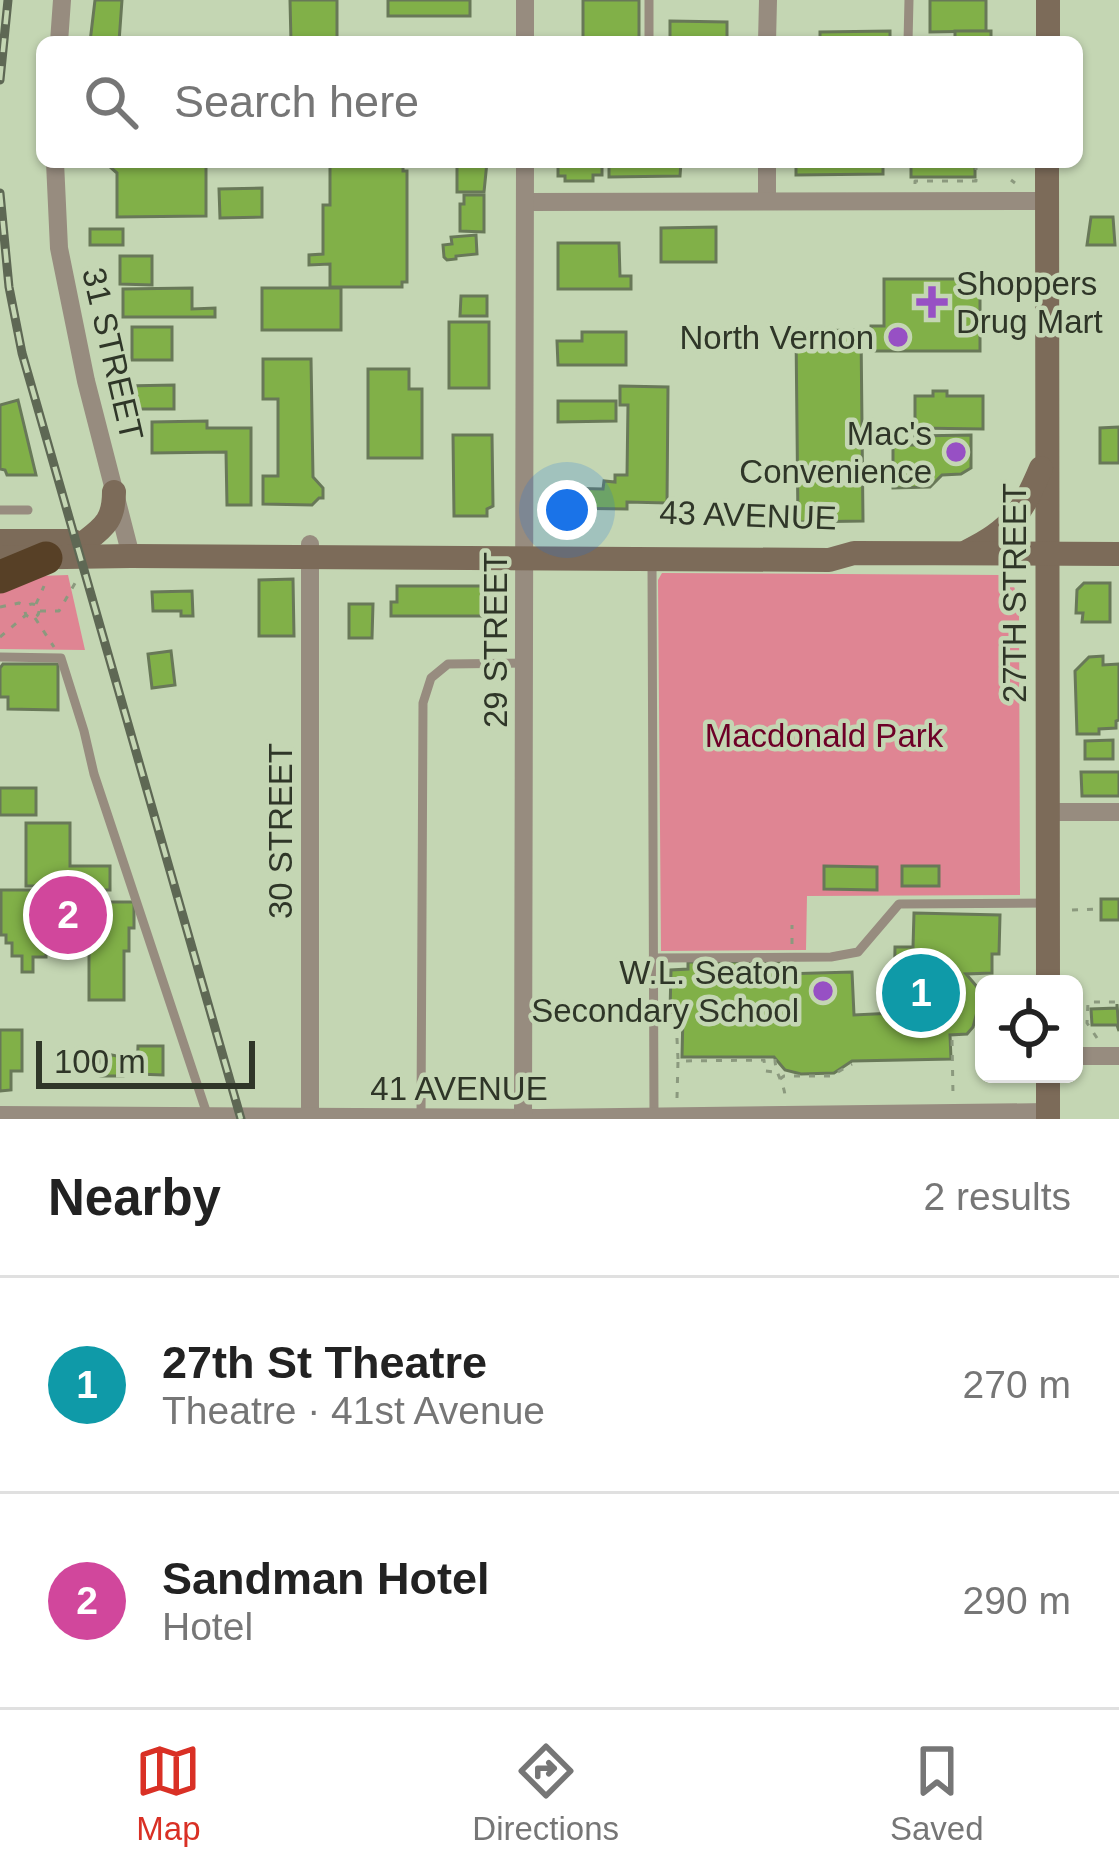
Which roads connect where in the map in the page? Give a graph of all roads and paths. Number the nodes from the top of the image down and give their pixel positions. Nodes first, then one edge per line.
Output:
1 (62, 0) edge
2 (525, 0) edge
3 (649, 0) edge
4 (767, 0) edge
5 (909, 0) edge
6 (1048, 0) edge
7 (59, 36) edge
8 (525, 36) edge
9 (649, 36) edge
10 (767, 36) edge
11 (908, 36) edge
12 (1037, 36) edge
13 (55, 168) edge
14 (526, 168) edge
15 (767, 168) edge
16 (976, 168) edge
17 (1047, 168) edge
18 (915, 181) dead end
19 (767, 201) junction
20 (1047, 201) junction
21 (526, 202) junction
22 (1047, 455) junction
23 (114, 492) junction
24 (0, 510) edge
25 (28, 510) dead end
26 (0, 541) edge
27 (86, 541) junction
28 (130, 549) junction
29 (310, 551) junction
30 (526, 551) junction
31 (854, 553) junction
32 (965, 553) junction
33 (1047, 553) junction
34 (1119, 554) edge
35 (0, 558) edge
36 (652, 559) junction
37 (48, 566) junction
38 (83, 572) dead end
39 (0, 578) edge
40 (0, 607) edge
41 (27, 607) junction
42 (38, 608) junction
43 (26, 615) junction
44 (35, 618) junction
45 (0, 638) edge
46 (0, 656) edge
47 (61, 658) junction
48 (526, 663) junction
49 (1048, 812) junction
50 (1119, 812) edge
51 (1060, 906) junction
52 (1099, 909) dead end
53 (792, 925) dead end
54 (791, 957) junction
55 (653, 958) junction
56 (1049, 975) edge
57 (1119, 1002) edge
58 (1083, 1015) edge
59 (1088, 1015) junction
60 (683, 1019) dead end
61 (1098, 1039) dead end
62 (952, 1040) dead end
63 (1083, 1056) edge
64 (1119, 1056) edge
65 (776, 1059) dead end
66 (678, 1061) junction
67 (851, 1064) dead end
68 (775, 1072) junction
69 (780, 1079) junction
70 (1048, 1083) edge
71 (785, 1097) dead end
72 (952, 1097) dead end
73 (677, 1098) dead end
74 (0, 1115) edge
75 (1048, 1115) edge
76 (919, 1116) edge
77 (139, 1118) edge
78 (208, 1118) edge
79 (310, 1118) edge
80 (421, 1118) edge
81 (524, 1118) edge
82 (649, 1118) edge
83 (733, 1118) edge
84 (822, 1118) edge

1 - 7 street
2 - 8 street
3 - 9 lane
4 - 10 street
5 - 11 lane
6 - 12 street
13 - 23 street, 31 STREET
14 - 21 street, 29 STREET
15 - 19 street
16 - 18 path
17 - 20 street, 27TH STREET
19 - 20 street
19 - 21 street
20 - 22 street, 27TH STREET
21 - 30 street, 29 STREET
22 - 32 street
22 - 33 street, 27TH STREET
23 - 27 street
23 - 28 street, 31 STREET
24 - 25 lane
26 - 27 street, 43 AVENUE
27 - 28 street, 43 AVENUE
28 - 29 street, 43 AVENUE
28 - 37 street, 43 AVENUE
29 - 30 street, 43 AVENUE
29 - 79 street, 30 STREET
30 - 31 street, 43 AVENUE
30 - 36 street, 43 AVENUE
30 - 48 street, 29 STREET
31 - 32 street
31 - 36 street, 43 AVENUE
32 - 33 street
33 - 34 street
33 - 49 street, 27TH STREET
35 - 37 street, 43 AVENUE
36 - 55 lane
37 - 39 highway
37 - 42 path
38 - 42 path
40 - 41 path
41 - 42 path
41 - 43 path
42 - 44 path
43 - 44 path
43 - 45 path
44 - 47 path
46 - 47 lane
47 - 78 lane
48 - 80 lane
48 - 81 street, 29 STREET
49 - 50 street
49 - 51 street, 27TH STREET
51 - 52 path
51 - 54 lane
51 - 56 street, 27TH STREET
53 - 54 path
54 - 55 lane
55 - 82 lane
57 - 59 path
58 - 59 path
59 - 61 path
60 - 66 path
62 - 72 path
63 - 64 street
65 - 68 path
66 - 68 path
66 - 73 path
67 - 69 path
68 - 69 path
69 - 71 path
70 - 75 street
74 - 77 street, 41 AVENUE
75 - 76 street, 41 AVENUE
76 - 84 street, 41 AVENUE
77 - 78 street, 41 AVENUE
78 - 79 street, 41 AVENUE
79 - 80 street, 41 AVENUE
80 - 81 street, 41 AVENUE
81 - 82 street, 41 AVENUE
82 - 83 street, 41 AVENUE
83 - 84 street, 41 AVENUE

